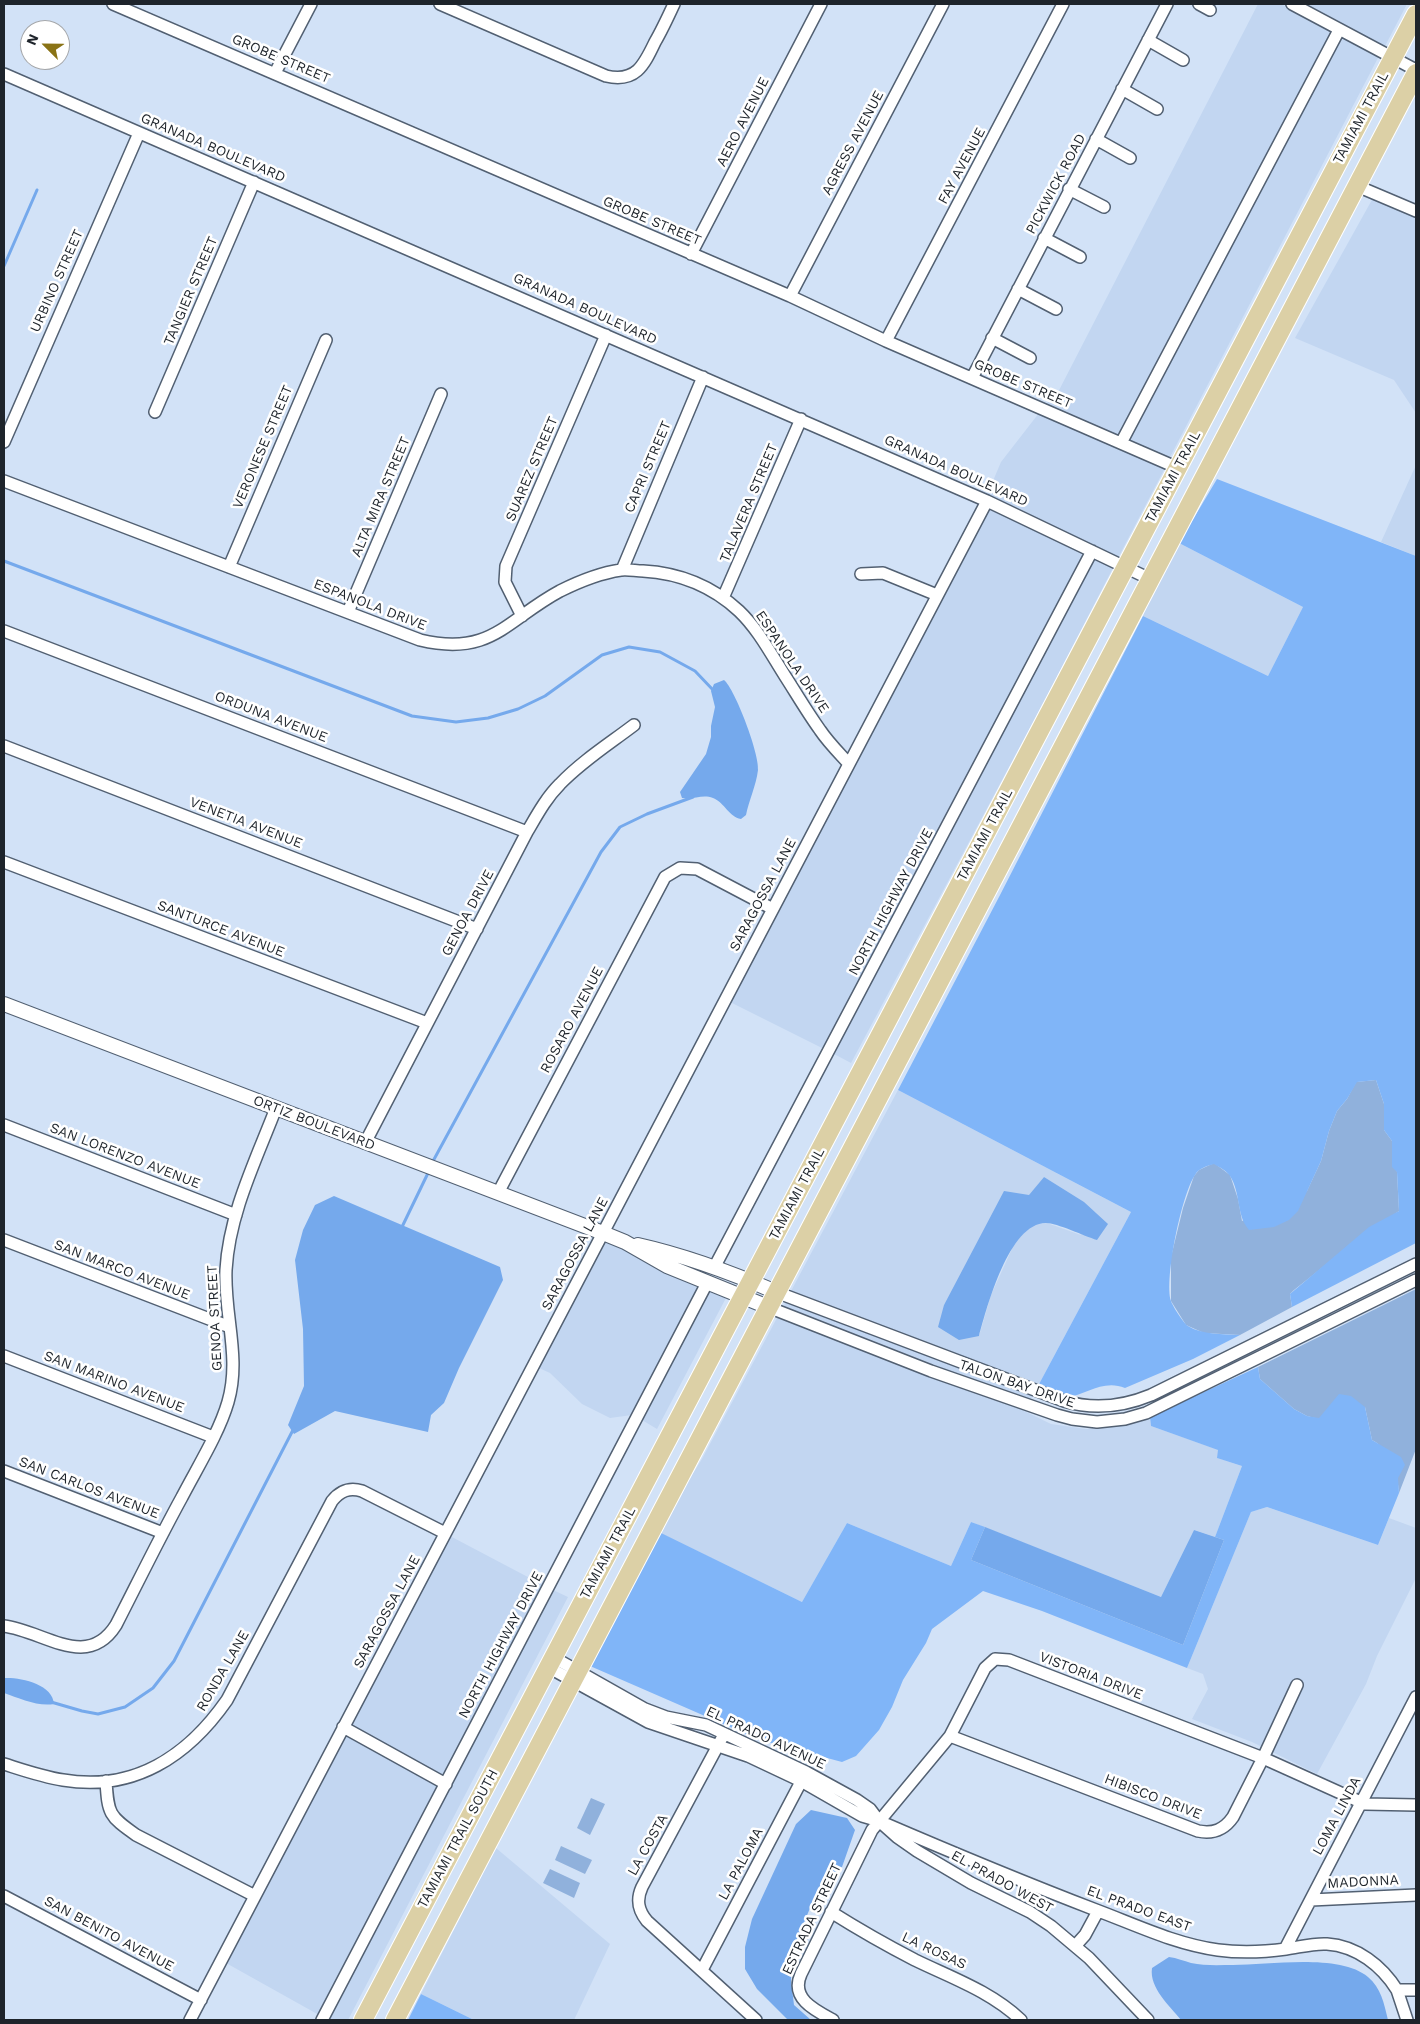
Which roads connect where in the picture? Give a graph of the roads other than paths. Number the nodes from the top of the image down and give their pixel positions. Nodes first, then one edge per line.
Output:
1 (113, 4) edge
2 (311, 4) edge
3 (440, 4) edge
4 (674, 4) edge
5 (821, 4) edge
6 (943, 4) edge
7 (1064, 4) edge
8 (1168, 4) edge
9 (1199, 4) edge
10 (1292, 4) edge
11 (1210, 10) dead end
12 (1416, 14) edge
13 (1340, 30) junction
14 (1148, 40) junction
15 (1393, 58) junction
16 (1183, 60) dead end
17 (1416, 72) edge
18 (276, 73) junction
19 (5, 79) edge
20 (1122, 89) junction
21 (1157, 109) dead end
22 (138, 133) junction
23 (1096, 139) junction
24 (1130, 158) dead end
25 (254, 182) junction
26 (1357, 186) junction
27 (1069, 189) junction
28 (1104, 207) dead end
29 (1416, 211) edge
30 (1044, 238) junction
31 (692, 254) junction
32 (1080, 257) dead end
33 (1018, 289) junction
34 (790, 296) junction
35 (1056, 309) dead end
36 (606, 335) junction
37 (992, 338) junction
38 (326, 340) dead end
39 (886, 341) junction
40 (1030, 358) dead end
41 (703, 377) junction
42 (972, 378) junction
43 (442, 394) dead end
44 (155, 412) dead end
45 (801, 419) junction
46 (4, 442) edge
47 (1121, 443) junction
48 (1178, 468) junction
49 (4, 481) edge
50 (986, 500) junction
51 (1092, 550) junction
52 (229, 567) junction
53 (1125, 567) junction
54 (622, 570) junction
55 (861, 574) dead end
56 (1150, 579) junction
57 (937, 596) junction
58 (723, 598) junction
59 (348, 612) junction
60 (522, 616) junction
61 (4, 631) edge
62 (634, 725) dead end
63 (4, 746) edge
64 (849, 764) junction
65 (527, 832) junction
66 (4, 862) edge
67 (773, 909) junction
68 (477, 929) junction
69 (4, 1004) edge
70 (427, 1024) junction
71 (276, 1108) junction
72 (4, 1125) edge
73 (365, 1142) junction
74 (498, 1193) junction
75 (236, 1215) junction
76 (603, 1233) junction
77 (4, 1240) edge
78 (625, 1242) junction
79 (1416, 1264) edge
80 (715, 1266) junction
81 (1416, 1280) edge
82 (707, 1283) junction
83 (747, 1289) junction
84 (772, 1300) junction
85 (230, 1327) junction
86 (4, 1356) edge
87 (213, 1437) junction
88 (4, 1471) edge
89 (163, 1533) junction
90 (445, 1533) junction
91 (4, 1626) edge
92 (551, 1662) junction
93 (575, 1676) junction
94 (1297, 1686) dead end
95 (1416, 1697) edge
96 (657, 1720) junction
97 (343, 1727) junction
98 (950, 1736) junction
99 (721, 1739) junction
100 (1263, 1758) junction
101 (4, 1764) edge
102 (803, 1776) junction
103 (106, 1781) junction
104 (446, 1784) junction
105 (1361, 1803) junction
106 (1416, 1805) edge
107 (879, 1820) junction
108 (1416, 1895) edge
109 (4, 1896) edge
110 (255, 1896) junction
111 (1311, 1900) junction
112 (1098, 1911) junction
113 (831, 1912) junction
114 (1076, 1945) junction
115 (1286, 1949) junction
116 (702, 1970) junction
117 (1397, 1990) junction
118 (1416, 1990) edge
119 (201, 2000) junction
120 (190, 2020) edge
121 (322, 2020) edge
122 (363, 2020) edge
123 (395, 2020) edge
124 (756, 2020) edge
125 (833, 2020) edge
126 (1021, 2020) edge
127 (1148, 2020) edge
128 (1407, 2020) edge

1 - 18 street, GROBE STREET
2 - 18 street
3 - 4 street
5 - 31 street, AERO AVENUE
6 - 34 street, AGRESS AVENUE
7 - 39 street, FAY AVENUE
8 - 14 street, PICKWICK ROAD
9 - 11 street
10 - 13 street
12 - 15 main road, TAMIAMI TRAIL
13 - 15 street
13 - 47 street
14 - 16 street
14 - 20 street, PICKWICK ROAD
15 - 17 street
15 - 48 main road, TAMIAMI TRAIL
17 - 26 main road, TAMIAMI TRAIL
18 - 31 street, GROBE STREET
19 - 22 street, GRANADA BOULEVARD
20 - 21 street
20 - 23 street, PICKWICK ROAD
22 - 25 street, GRANADA BOULEVARD
22 - 46 street, URBINO STREET
23 - 24 street
23 - 27 street, PICKWICK ROAD
25 - 36 street, GRANADA BOULEVARD
25 - 44 street, TANGIER STREET
26 - 29 street
26 - 56 main road, TAMIAMI TRAIL
27 - 28 street
27 - 30 street, PICKWICK ROAD
30 - 32 street
30 - 33 street, PICKWICK ROAD
31 - 34 street, GROBE STREET
33 - 35 street
33 - 37 street, PICKWICK ROAD
34 - 39 street, GROBE STREET
36 - 41 street, GRANADA BOULEVARD
36 - 60 street, SUAREZ STREET
37 - 40 street
37 - 42 street, PICKWICK ROAD
38 - 52 street, VERONESE STREET
39 - 42 street, GROBE STREET
41 - 45 street, GRANADA BOULEVARD
41 - 54 street, CAPRI STREET
42 - 47 street, GROBE STREET
43 - 59 street, ALTA MIRA STREET
45 - 50 street, GRANADA BOULEVARD
45 - 58 street, TALAVERA STREET
47 - 48 street, GROBE STREET
48 - 53 main road, TAMIAMI TRAIL
49 - 52 street, ESPANOLA DRIVE
50 - 51 street, GRANADA BOULEVARD
50 - 57 street, SARAGOSSA LANE
51 - 53 street, GRANADA BOULEVARD
51 - 80 street, NORTH HIGHWAY DRIVE
52 - 59 street, ESPANOLA DRIVE
53 - 56 street, GRANADA BOULEVARD
53 - 83 main road, TAMIAMI TRAIL
54 - 58 street, ESPANOLA DRIVE
54 - 60 street, ESPANOLA DRIVE
55 - 57 street
56 - 84 main road, TAMIAMI TRAIL
57 - 64 street, SARAGOSSA LANE
58 - 64 street, ESPANOLA DRIVE
59 - 60 street, ESPANOLA DRIVE
61 - 65 street, ORDUNA AVENUE
62 - 65 street, GENOA DRIVE
63 - 68 street, VENETIA AVENUE
64 - 67 street, SARAGOSSA LANE
65 - 68 street, GENOA DRIVE
66 - 70 street, SANTURCE AVENUE
67 - 74 street, ROSARO AVENUE
67 - 76 street, SARAGOSSA LANE
68 - 70 street, GENOA DRIVE
69 - 71 street, ORTIZ BOULEVARD
70 - 73 street, GENOA DRIVE
71 - 73 street, ORTIZ BOULEVARD
71 - 75 street, GENOA STREET
72 - 75 street, SAN LORENZO AVENUE
73 - 74 street, ORTIZ BOULEVARD
74 - 76 street, ORTIZ BOULEVARD
75 - 85 street, GENOA STREET
76 - 78 street, ORTIZ BOULEVARD
76 - 90 street, SARAGOSSA LANE
77 - 85 street, SAN MARCO AVENUE
78 - 80 street, ORTIZ BOULEVARD
78 - 82 street, ORTIZ BOULEVARD
79 - 84 street, TALON BAY DRIVE
80 - 83 street, ORTIZ BOULEVARD
81 - 84 street, TALON BAY DRIVE
82 - 83 street, ORTIZ BOULEVARD
82 - 104 street, NORTH HIGHWAY DRIVE
83 - 84 street
83 - 92 main road, TAMIAMI TRAIL
84 - 93 main road, TAMIAMI TRAIL
85 - 87 street, GENOA STREET
86 - 87 street, SAN MARINO AVENUE
87 - 89 street, GENOA STREET
88 - 89 street, SAN CARLOS AVENUE
89 - 91 street, GENOA STREET
90 - 97 street, SARAGOSSA LANE
90 - 103 street, RONDA LANE
92 - 93 street
92 - 122 main road, TAMIAMI TRAIL SOUTH
93 - 96 street
93 - 123 main road, TAMIAMI TRAIL SOUTH
94 - 100 street, HIBISCO DRIVE
95 - 105 street, LOMA LINDA
96 - 99 street
96 - 99 street, EL PRADO AVENUE
97 - 104 street
97 - 110 street, SARAGOSSA LANE
98 - 100 street, HIBISCO DRIVE
98 - 100 street, VISTORIA DRIVE
98 - 107 street, VISTORIA DRIVE
99 - 102 street, EL PRADO AVENUE
99 - 116 street, LA COSTA
100 - 105 street, VISTORIA DRIVE
101 - 103 street, RONDA LANE
102 - 107 street, EL PRADO AVENUE
102 - 116 street, LA PALOMA
103 - 110 street
104 - 121 street, NORTH HIGHWAY DRIVE
105 - 106 street, VISTORIA DRIVE
105 - 111 street, LOMA LINDA
107 - 112 street, EL PRADO EAST
107 - 113 street, ESTRADA STREET
107 - 114 street, EL PRADO WEST
108 - 111 street, MADONNA
109 - 119 street, SAN BENITO AVENUE
110 - 119 street, SARAGOSSA LANE
111 - 115 street, LOMA LINDA
112 - 114 street
112 - 115 street, EL PRADO EAST
113 - 125 street, ESTRADA STREET
113 - 126 street, LA ROSAS
114 - 127 street, EL PRADO WEST
115 - 117 street, EL PRADO EAST
116 - 124 street, LA COSTA
117 - 118 street
117 - 128 street
119 - 120 street, SARAGOSSA LANE

